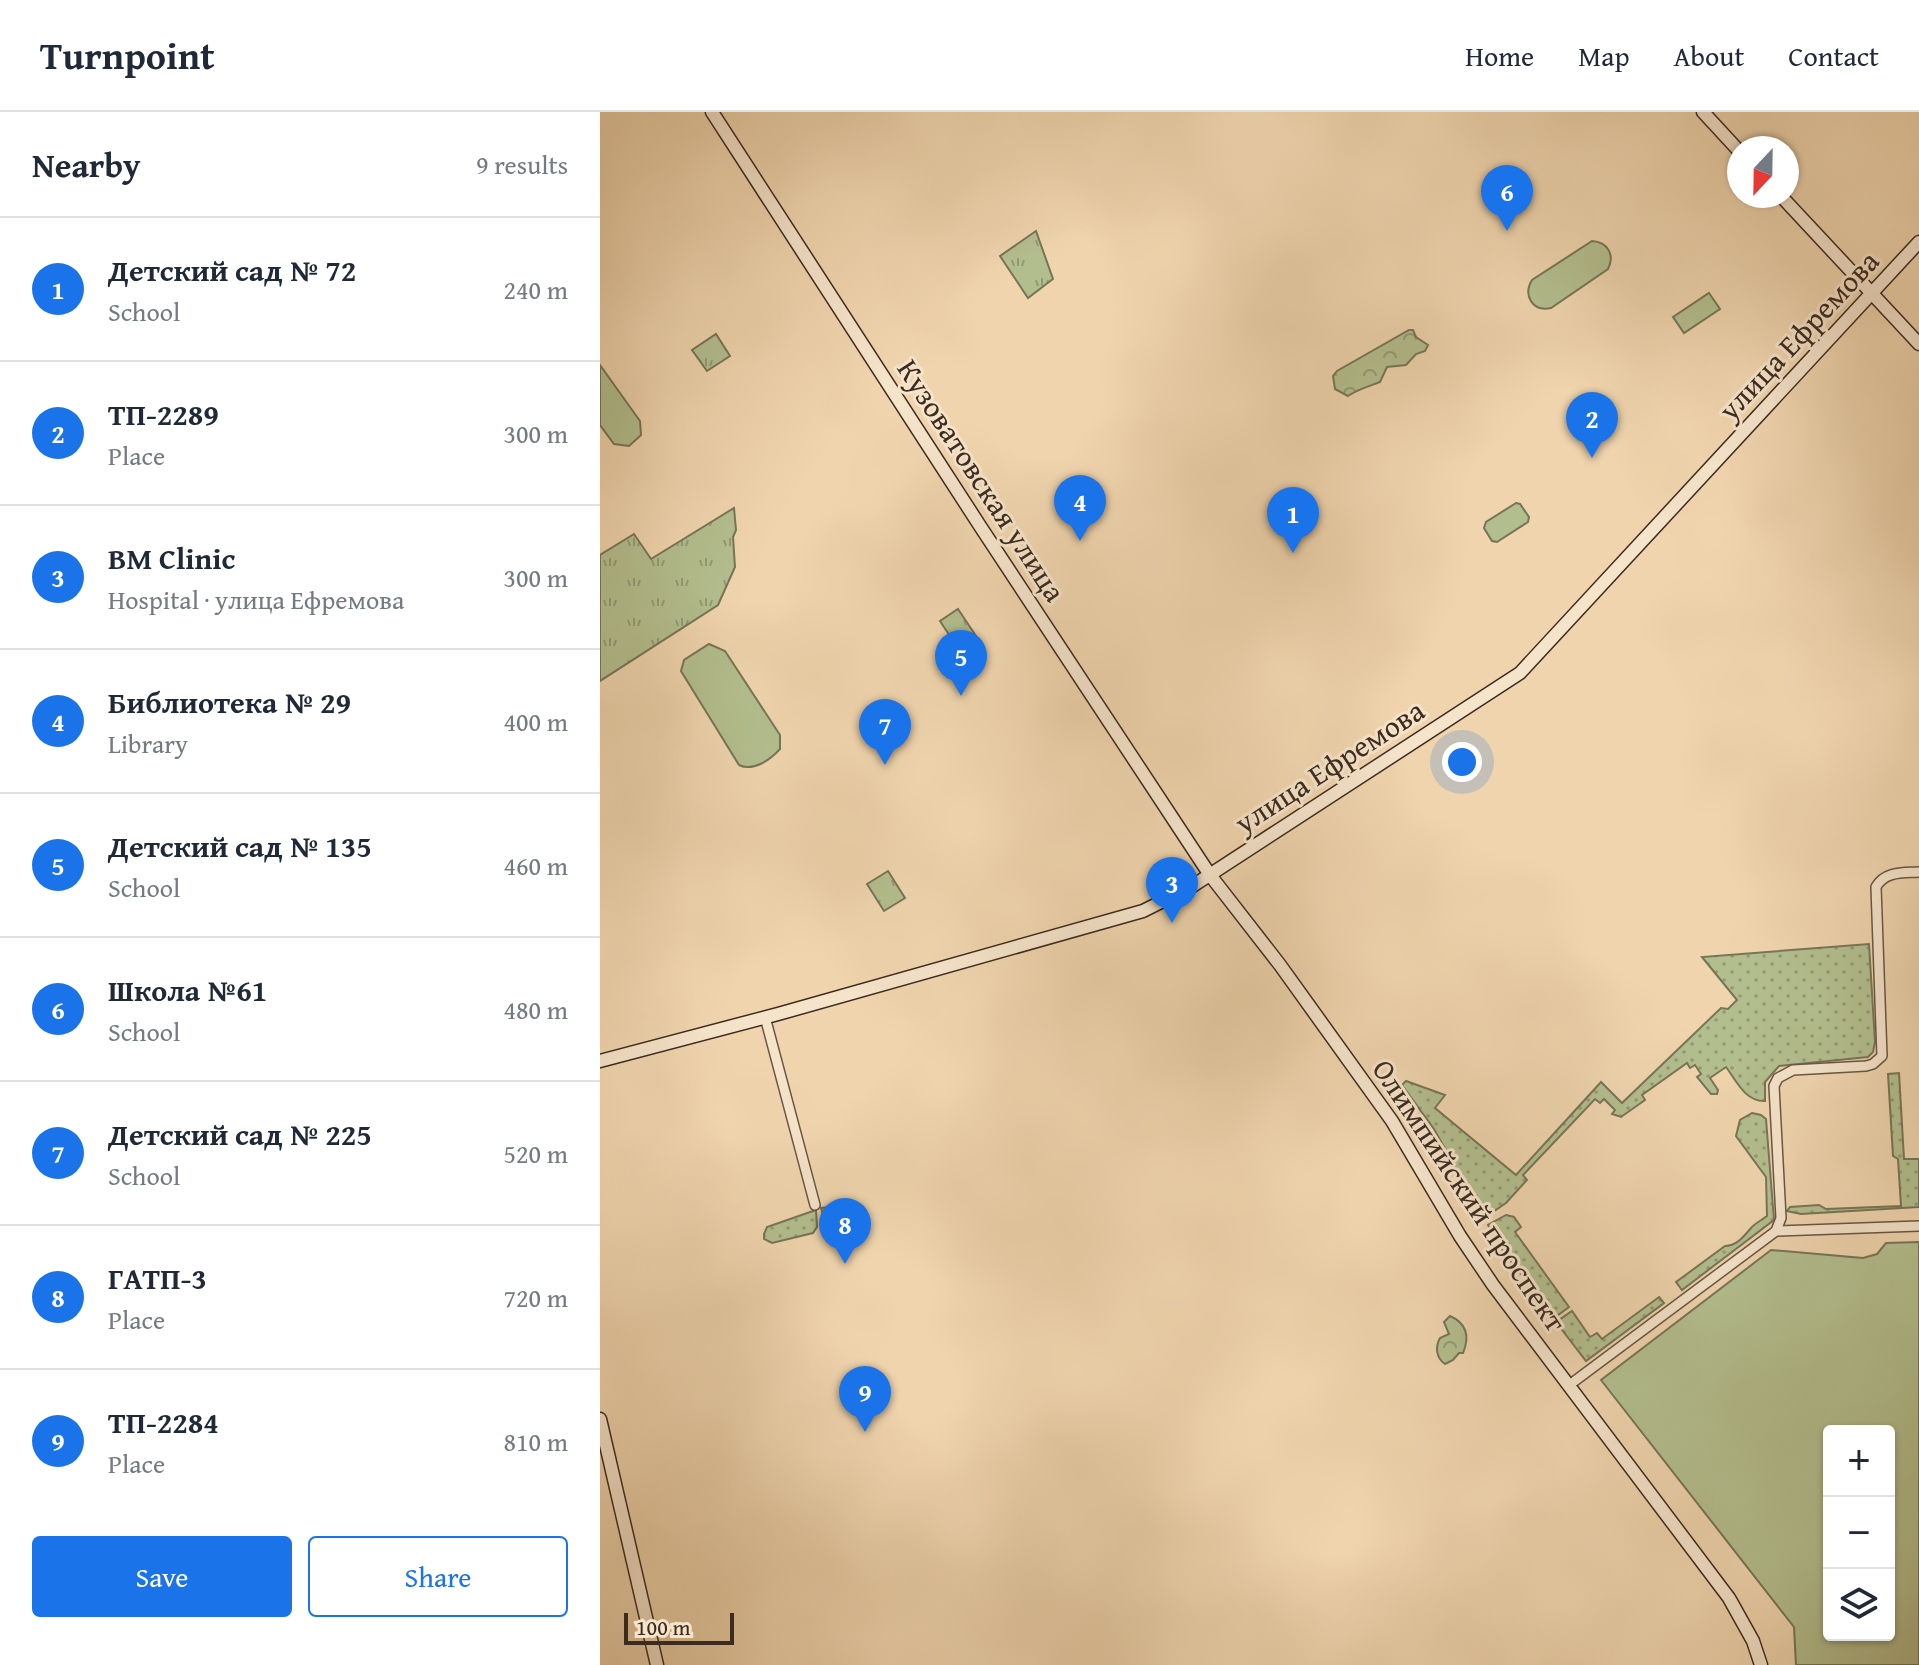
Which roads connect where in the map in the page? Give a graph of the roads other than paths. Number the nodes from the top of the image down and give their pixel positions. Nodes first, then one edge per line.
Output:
1 (712, 112) edge
2 (1703, 112) edge
3 (1727, 138) edge
4 (1792, 208) edge
5 (1919, 242) edge
6 (1871, 293) junction
7 (1919, 344) edge
8 (1919, 872) edge
9 (1210, 875) junction
10 (765, 1017) junction
11 (600, 1061) edge
12 (815, 1205) dead end
13 (1919, 1226) edge
14 (1776, 1231) junction
15 (1568, 1386) junction
16 (600, 1419) edge
17 (657, 1665) edge
18 (1761, 1665) edge

1 - 9 street, Кузоватовская улица
2 - 3 street
4 - 6 street
5 - 6 street, улица Ефремова
6 - 7 street
6 - 9 street, улица Ефремова
8 - 14 street
9 - 10 street, улица Ефремова
9 - 15 street, Олимпийский проспект
10 - 11 street, улица Ефремова
10 - 12 street
13 - 14 street
14 - 15 street
15 - 18 street, Олимпийский проспект
16 - 17 street

